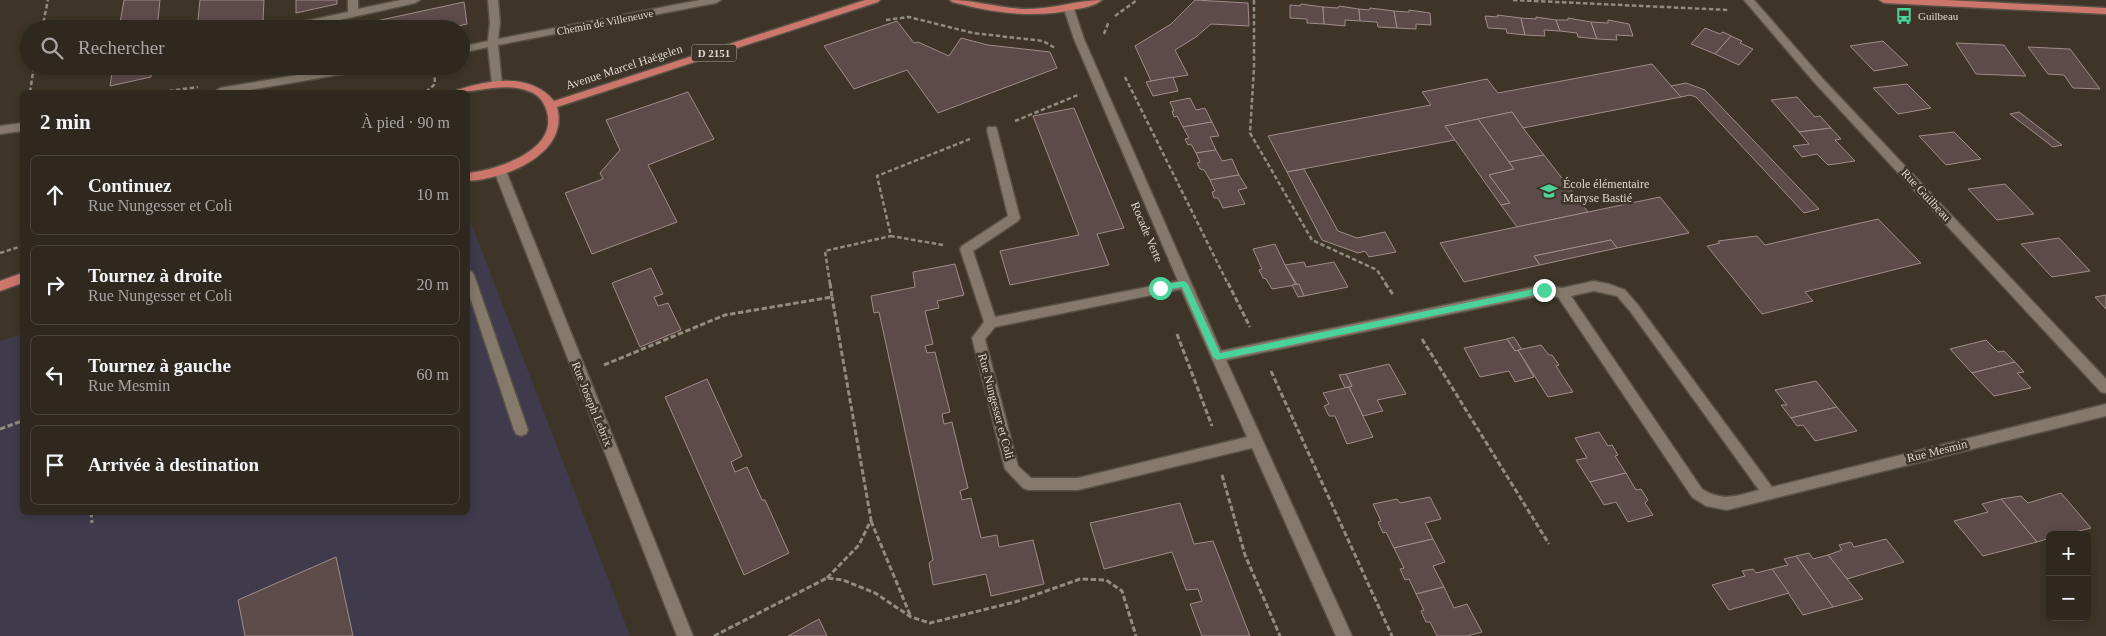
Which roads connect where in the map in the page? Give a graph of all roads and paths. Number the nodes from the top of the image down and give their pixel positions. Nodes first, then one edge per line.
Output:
1 (48, 0) edge
2 (353, 0) edge
3 (415, 0) edge
4 (493, 0) edge
5 (716, 0) edge
6 (875, 0) edge
7 (955, 0) edge
8 (1097, 0) edge
9 (1137, 0) edge
10 (1254, 0) edge
11 (1512, 0) edge
12 (1750, 0) edge
13 (1884, 0) edge
14 (860, 5) junction
15 (1068, 9) junction
16 (1759, 11) junction
17 (2106, 12) edge
18 (353, 14) junction
19 (44, 20) edge
20 (325, 20) edge
21 (1102, 39) dead end
22 (493, 44) junction
23 (470, 48) edge
24 (1062, 52) dead end
25 (33, 75) edge
26 (319, 75) edge
27 (434, 75) edge
28 (497, 84) junction
29 (30, 90) edge
30 (232, 90) edge
31 (428, 90) edge
32 (468, 90) edge
33 (1086, 92) dead end
34 (552, 105) junction
35 (20, 127) edge
36 (0, 130) edge
37 (992, 130) junction
38 (500, 172) junction
39 (470, 177) edge
40 (891, 236) junction
41 (20, 247) edge
42 (966, 249) junction
43 (0, 253) edge
44 (20, 279) edge
45 (470, 281) edge
46 (1184, 284) junction
47 (0, 286) edge
48 (1562, 293) junction
49 (832, 298) junction
50 (1408, 316) junction
51 (991, 323) junction
52 (1176, 333) dead end
53 (1217, 357) junction
54 (581, 375) junction
55 (2106, 388) edge
56 (2106, 410) edge
57 (20, 422) edge
58 (0, 430) edge
59 (521, 430) dead end
60 (1255, 441) junction
61 (1221, 450) junction
62 (1769, 493) junction
63 (91, 515) edge
64 (871, 520) junction
65 (92, 524) dead end
66 (1549, 544) dead end
67 (827, 578) junction
68 (911, 618) junction
69 (685, 636) edge
70 (714, 636) edge
71 (1136, 636) edge
72 (1280, 636) edge
73 (1344, 636) edge

1 - 19 path
2 - 18 street
3 - 18 street
4 - 22 street
5 - 22 street, Chemin de Villeneuve
6 - 14 main road, Avenue Marcel Haëgelen / D 2151
7 - 15 main road
8 - 15 main road
9 - 21 path
10 - 50 path
11 - 16 path
12 - 16 street, Rue Guilbeau
13 - 17 main road
14 - 24 path
14 - 34 main road, Avenue Marcel Haëgelen / D 2151
15 - 46 street
16 - 55 street, Rue Guilbeau
18 - 20 street
22 - 23 street, Chemin de Villeneuve
22 - 28 street
25 - 29 path
26 - 30 street
27 - 31 path
28 - 32 main road
28 - 34 main road
33 - 37 path
34 - 38 main road
35 - 36 street
37 - 40 path
37 - 42 street
38 - 39 main road
38 - 54 street, Rue Joseph Lebrix
40 - 42 path
40 - 49 path
41 - 43 path
42 - 51 street
44 - 47 main road
45 - 59 street
46 - 51 street
46 - 53 street
48 - 50 street
48 - 62 street
48 - 62 street, Rue Mesmin
49 - 54 path
49 - 64 path
50 - 53 street
50 - 66 path
51 - 61 street, Rue Nungesser et Coli
52 - 61 path
53 - 60 street
54 - 69 street, Rue Joseph Lebrix
56 - 62 street, Rue Mesmin
57 - 58 path
60 - 61 street, Rue Nungesser et Coli
60 - 73 street
61 - 72 path
63 - 65 path
64 - 67 path
64 - 68 path
67 - 68 path
67 - 70 path
68 - 71 path

